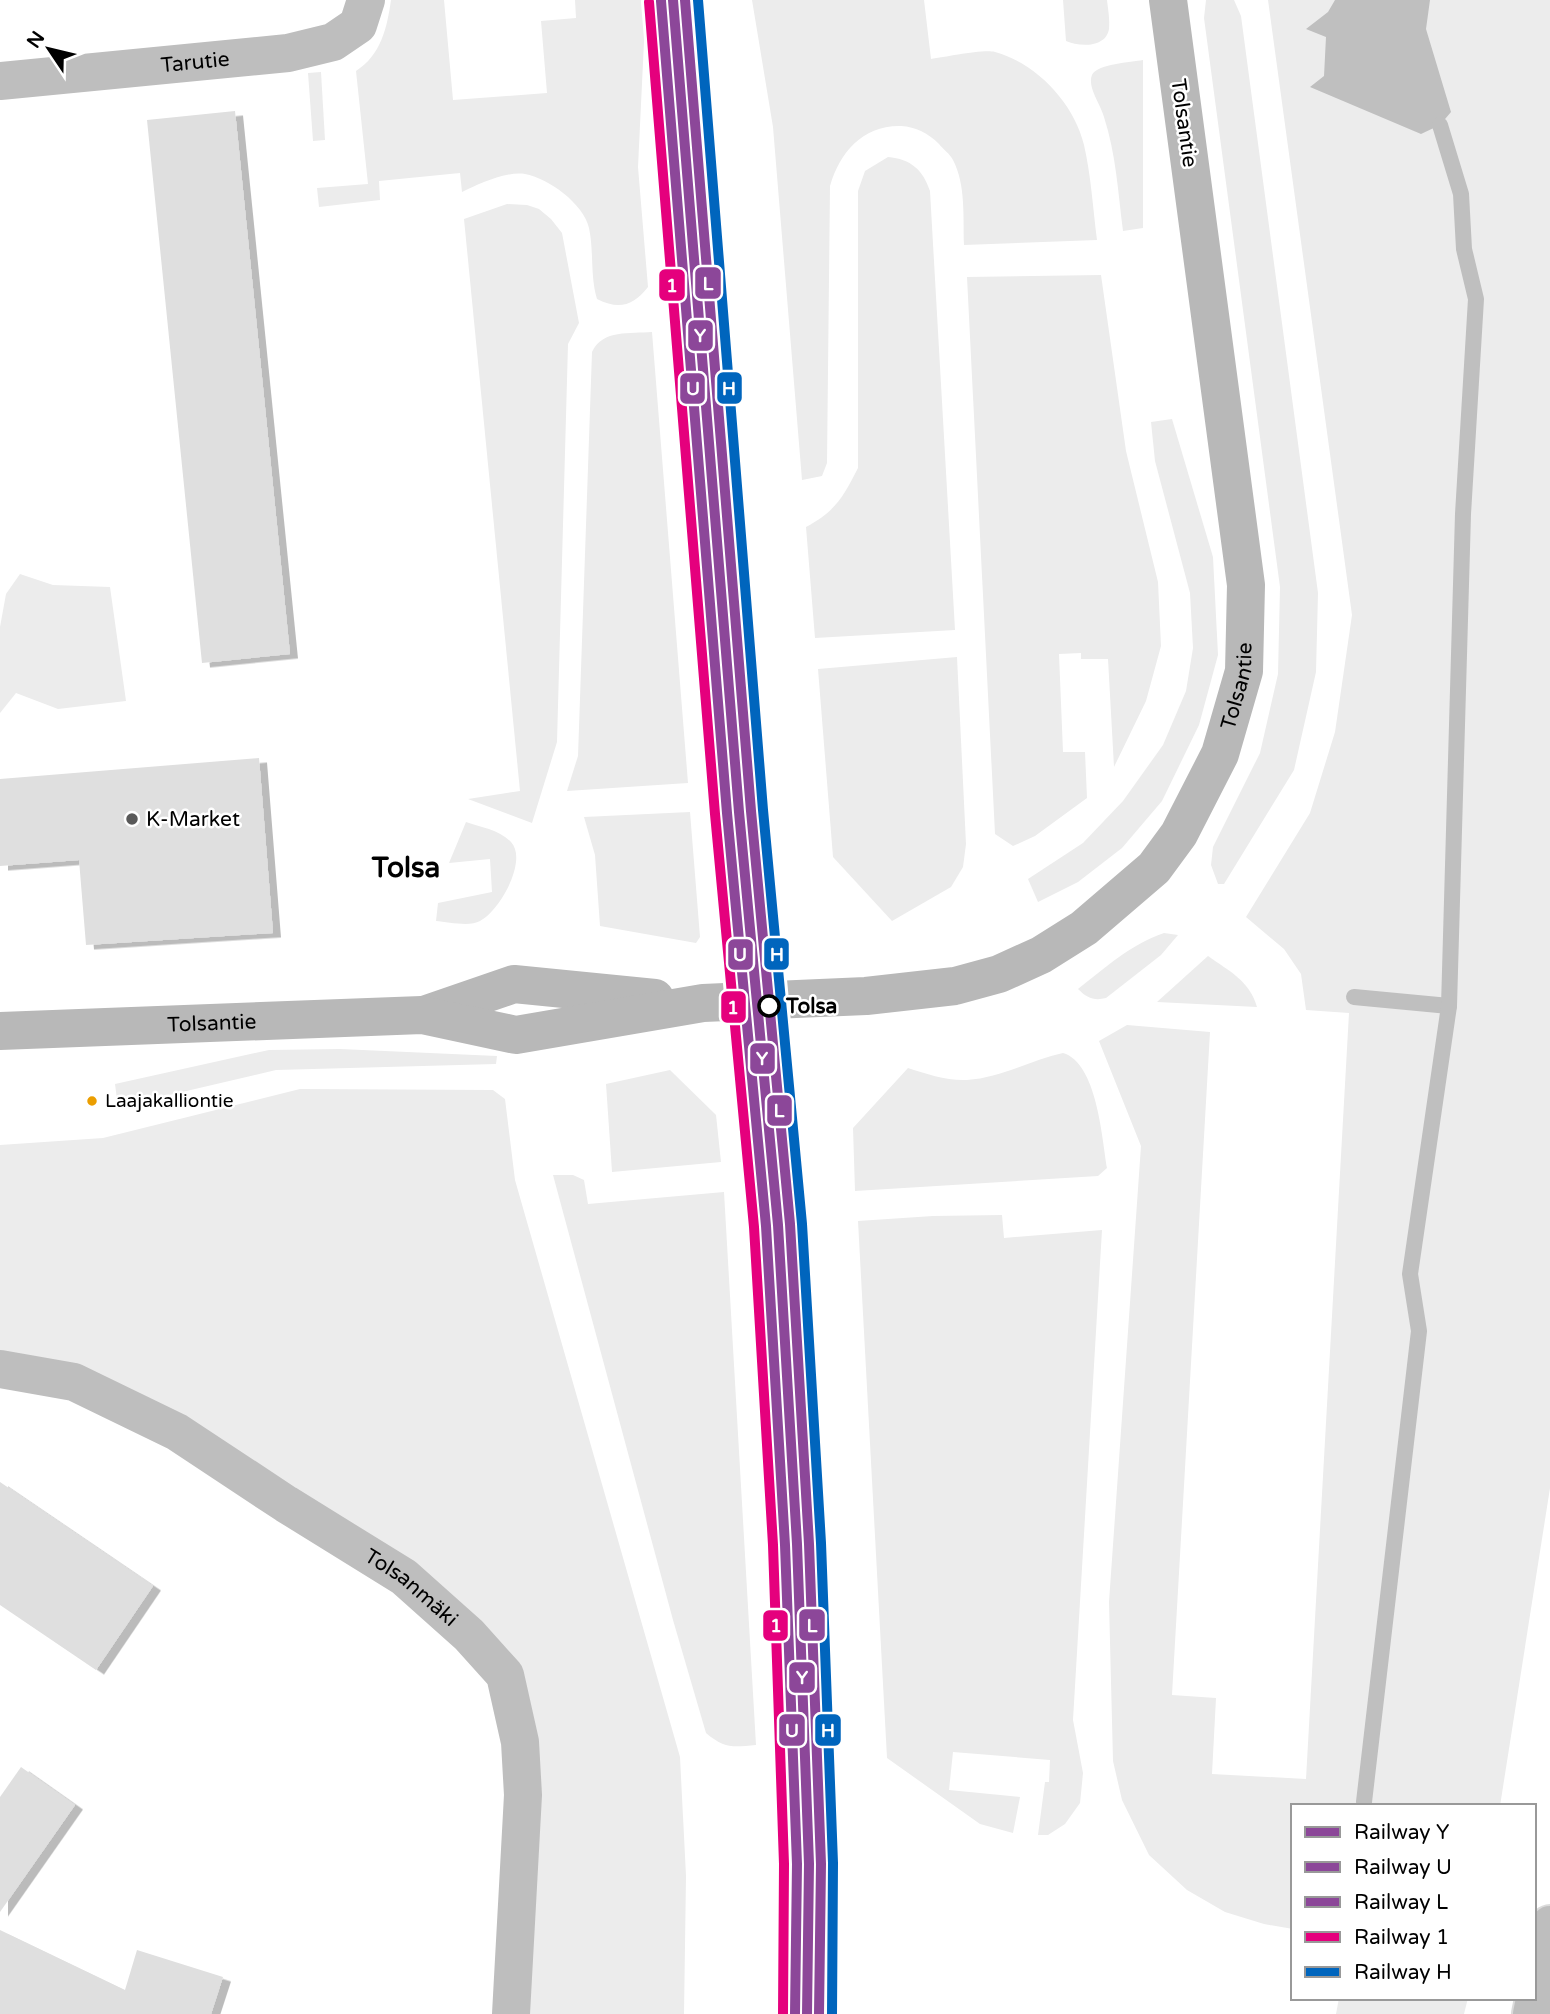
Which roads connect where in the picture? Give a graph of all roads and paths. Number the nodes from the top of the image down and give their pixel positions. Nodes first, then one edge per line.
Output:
1 (366, 0) edge
2 (1168, 0) edge
3 (0, 81) edge
4 (702, 1003) junction
5 (422, 1015) junction
6 (0, 1031) edge
7 (0, 1368) edge
8 (1550, 1924) edge
9 (1536, 1994) edge
10 (511, 2014) edge

1 - 3 main road, Tarutie
2 - 4 street, Tolsantie
4 - 5 street, Tolsantie
4 - 5 street, Tolsantie
5 - 6 street, Tolsantie
7 - 10 main road, Tolsanmäki
8 - 9 main road

